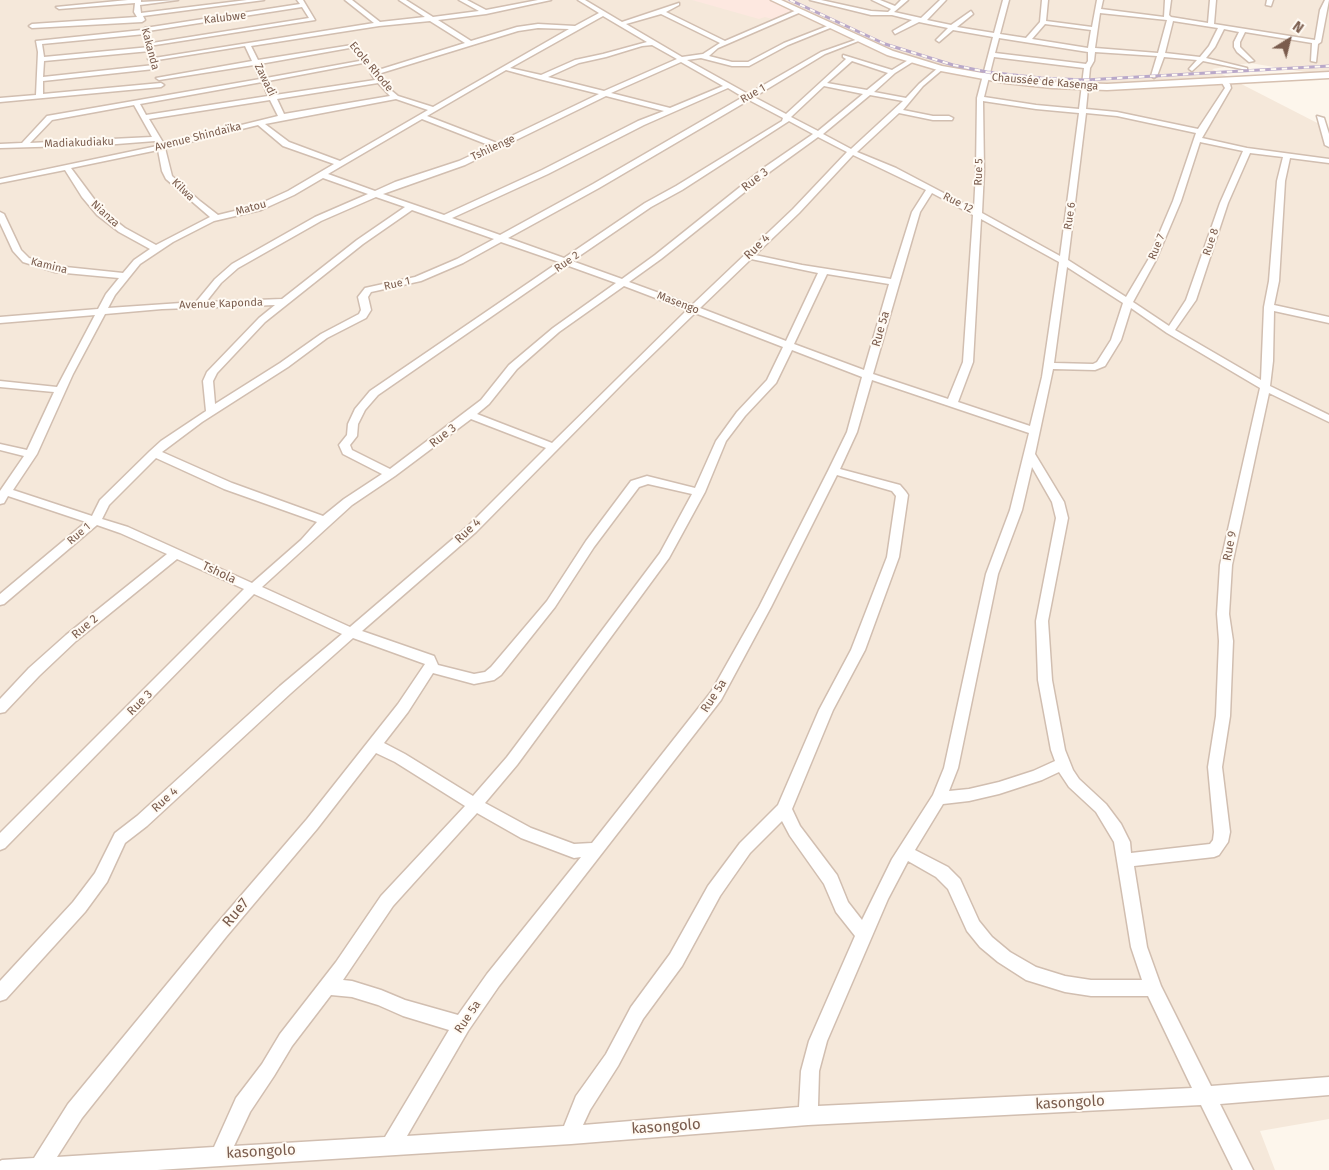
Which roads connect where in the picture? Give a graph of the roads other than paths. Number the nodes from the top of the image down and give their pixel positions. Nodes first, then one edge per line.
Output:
1 (175, 0) edge
2 (261, 0) edge
3 (348, 0) edge
4 (402, 0) edge
5 (462, 0) edge
6 (548, 0) edge
7 (581, 0) edge
8 (775, 0) edge
9 (813, 0) edge
10 (875, 0) edge
11 (905, 0) edge
12 (943, 0) edge
13 (1006, 0) edge
14 (1045, 0) edge
15 (1100, 0) edge
16 (1168, 0) edge
17 (1214, 0) edge
18 (1328, 0) edge
19 (138, 2) edge
20 (302, 3) edge
21 (677, 4) dead end
22 (60, 7) dead end
23 (895, 8) junction
24 (799, 11) junction
25 (1099, 11) junction
26 (486, 12) junction
27 (661, 12) junction
28 (603, 13) junction
29 (971, 13) dead end
30 (890, 14) junction
31 (141, 17) junction
32 (434, 19) junction
33 (1170, 19) junction
34 (310, 20) junction
35 (920, 20) junction
36 (1043, 22) junction
37 (83, 23) junction
38 (379, 24) junction
39 (621, 24) junction
40 (1212, 25) junction
41 (32, 26) dead end
42 (832, 26) junction
43 (1222, 27) junction
44 (576, 28) junction
45 (953, 28) junction
46 (1094, 29) junction
47 (341, 30) junction
48 (1242, 30) junction
49 (145, 31) junction
50 (895, 32) dead end
51 (998, 35) junction
52 (77, 38) junction
53 (859, 39) junction
54 (939, 40) dead end
55 (1028, 40) junction
56 (1318, 42) junction
57 (470, 43) junction
58 (653, 43) junction
59 (725, 43) junction
60 (247, 44) junction
61 (150, 47) junction
62 (828, 50) junction
63 (1092, 50) junction
64 (358, 54) junction
65 (992, 55) junction
66 (1161, 55) junction
67 (703, 57) junction
68 (851, 58) junction
69 (1200, 58) junction
70 (41, 59) junction
71 (151, 59) junction
72 (681, 60) junction
73 (912, 60) junction
74 (1251, 61) dead end
75 (1314, 61) dead end
76 (256, 62) junction
77 (1088, 66) junction
78 (154, 67) junction
79 (504, 68) junction
80 (941, 68) junction
81 (1192, 69) dead end
82 (1245, 70) dead end
83 (893, 72) junction
84 (374, 73) junction
85 (1329, 75) edge
86 (1154, 76) dead end
87 (1298, 77) junction
88 (541, 78) junction
89 (984, 78) junction
90 (41, 79) junction
91 (265, 80) junction
92 (379, 81) junction
93 (1224, 81) junction
94 (1329, 81) edge
95 (160, 82) junction
96 (822, 84) junction
97 (728, 86) junction
98 (1084, 87) junction
99 (868, 93) junction
100 (605, 94) junction
101 (39, 97) junction
102 (396, 97) junction
103 (748, 97) junction
104 (166, 98) junction
105 (274, 98) junction
106 (980, 98) junction
107 (0, 100) edge
108 (907, 100) junction
109 (136, 103) junction
110 (433, 109) junction
111 (670, 110) junction
112 (1083, 110) junction
113 (898, 111) junction
114 (420, 116) junction
115 (282, 117) junction
116 (145, 118) junction
117 (787, 118) junction
118 (949, 118) dead end
119 (258, 122) junction
120 (1329, 123) edge
121 (818, 134) junction
122 (1198, 136) junction
123 (160, 142) junction
124 (1329, 145) edge
125 (0, 146) edge
126 (23, 146) junction
127 (496, 146) junction
128 (1247, 150) junction
129 (853, 152) junction
130 (1287, 154) junction
131 (1329, 161) edge
132 (340, 164) junction
133 (66, 166) junction
134 (323, 174) junction
135 (0, 181) edge
136 (931, 189) junction
137 (375, 193) junction
138 (411, 207) junction
139 (977, 212) junction
140 (0, 214) edge
141 (216, 217) junction
142 (443, 219) junction
143 (498, 239) junction
144 (156, 249) junction
145 (748, 256) junction
146 (1063, 260) junction
147 (566, 262) junction
148 (824, 271) junction
149 (126, 276) junction
150 (622, 282) junction
151 (894, 282) junction
152 (284, 302) junction
153 (1128, 302) junction
154 (199, 304) junction
155 (1269, 307) junction
156 (694, 310) junction
157 (103, 312) junction
158 (0, 320) edge
159 (1329, 320) edge
160 (1170, 331) junction
161 (788, 345) junction
162 (1048, 366) junction
163 (867, 374) junction
164 (0, 384) edge
165 (1265, 387) junction
166 (61, 390) junction
167 (952, 403) junction
168 (211, 412) junction
169 (470, 415) junction
170 (1329, 419) edge
171 (1034, 431) junction
172 (0, 447) edge
173 (553, 447) junction
174 (154, 453) junction
175 (31, 454) junction
176 (1029, 454) junction
177 (834, 471) junction
178 (391, 474) junction
179 (699, 492) junction
180 (3, 496) edge
181 (96, 519) junction
182 (326, 521) junction
183 (177, 553) junction
184 (252, 589) junction
185 (0, 602) edge
186 (352, 633) junction
187 (430, 664) junction
188 (0, 708) edge
189 (374, 745) junction
190 (1062, 764) junction
191 (939, 798) junction
192 (475, 805) junction
193 (784, 809) junction
194 (0, 844) edge
195 (594, 850) junction
196 (906, 852) junction
197 (1126, 860) junction
198 (864, 934) junction
199 (327, 987) junction
200 (1153, 988) junction
201 (0, 993) edge
202 (462, 1025) junction
203 (1329, 1086) edge
204 (1206, 1096) junction
205 (808, 1116) junction
206 (571, 1135) junction
207 (391, 1145) junction
208 (220, 1155) junction
209 (40, 1167) junction
210 (2, 1170) edge
211 (1244, 1170) edge

1 - 19 street
2 - 31 street
3 - 38 street
4 - 32 street
5 - 26 street
6 - 26 street
7 - 28 street, Rue 12
8 - 24 main road, Chaussée de Kasenga
9 - 30 street
10 - 23 street
11 - 23 street
12 - 35 street
13 - 51 street, Rue 5
14 - 36 street
15 - 25 street, Rue 6
16 - 33 street
17 - 40 street
18 - 56 street
19 - 22 street
19 - 31 street, Kakanda
20 - 34 street
20 - 49 street, Kalubwe
21 - 27 street
23 - 30 street
24 - 42 main road, Chaussée de Kasenga
24 - 59 street, Tshilenge
25 - 33 street
25 - 46 street, Rue 6
26 - 32 street
27 - 39 street
27 - 59 street
28 - 39 street, Rue 12
28 - 44 street, Matou
29 - 45 street
30 - 35 street
31 - 37 street
31 - 49 street, Kakanda
32 - 38 street
32 - 57 street
33 - 40 street
33 - 66 street
34 - 47 street
34 - 61 street
35 - 45 street
35 - 50 street
36 - 46 street
36 - 55 street
37 - 41 street
37 - 52 street
38 - 47 street
39 - 58 street, Rue 12
40 - 43 street
42 - 53 main road, Chaussée de Kasenga
42 - 67 street
43 - 48 street
43 - 69 street
44 - 57 street
44 - 79 street, Matou
45 - 51 street
45 - 54 street
46 - 63 street, Rue 6
47 - 60 street
47 - 64 street, Ecole Rhode
48 - 56 street
48 - 74 street
49 - 52 street, Kalubwe
49 - 61 street, Kakanda
51 - 55 street
51 - 65 street, Rue 5
52 - 70 street, Kalubwe
53 - 62 street, Rue 1
53 - 73 main road, Chaussée de Kasenga
55 - 63 street
56 - 75 street
57 - 84 street
58 - 72 street, Rue 12
58 - 88 street
59 - 67 street, Tshilenge
60 - 71 street
60 - 76 street, Zawadi
61 - 70 street
61 - 71 street, Kakanda
62 - 68 street
62 - 103 street, Rue 1
63 - 66 street
63 - 77 street, Rue 6
64 - 76 street
64 - 84 street, Ecole Rhode
64 - 91 street
65 - 77 street
65 - 89 street, Rue 5
66 - 69 street
66 - 86 street
67 - 72 street, Tshilenge
68 - 83 street
68 - 96 street, Rue 2
69 - 81 street
69 - 82 street
70 - 90 street
71 - 78 street, Kakanda
72 - 97 street, Rue 12
72 - 100 street, Tshilenge
73 - 80 main road, Chaussée de Kasenga
73 - 83 street, Rue 3
76 - 91 street, Zawadi
76 - 95 street
77 - 98 street, Rue 6
78 - 90 street
78 - 95 street, Kakanda
79 - 88 street
79 - 110 street, Matou
80 - 89 main road, Chaussée de Kasenga
80 - 108 street, Rue 4
83 - 99 street, Rue 3
84 - 92 street, Ecole Rhode
85 - 87 main road, Chaussée de Kasenga
87 - 93 main road, Chaussée de Kasenga
87 - 94 main road
88 - 100 street
89 - 98 main road, Chaussée de Kasenga
89 - 106 street, Rue 5
90 - 101 street
91 - 104 street
91 - 105 street, Zawadi
92 - 102 street, Ecole Rhode
92 - 105 street
93 - 98 main road, Chaussée de Kasenga
93 - 122 street, Rue 7
95 - 101 street
95 - 104 street, Kakanda
96 - 99 street
96 - 117 street, Rue 2
97 - 103 street, Rue 12
97 - 111 street
98 - 112 street, Rue 6
99 - 108 street
99 - 121 street, Rue 3
100 - 111 street
100 - 127 street, Tshilenge
101 - 107 street
102 - 110 street, Ecole Rhode
102 - 115 street, Avenue Shindaïka
103 - 117 street, Rue 12
103 - 143 street, Rue 1
104 - 109 street
105 - 115 street, Zawadi
105 - 116 street
106 - 112 street
106 - 139 street, Rue 5
108 - 113 street, Rue 4
109 - 116 street, Kilwa
109 - 126 street
110 - 114 street, Matou
111 - 142 street
112 - 122 street
112 - 146 street, Rue 6
113 - 118 street
113 - 129 street, Rue 4
114 - 127 street
114 - 132 street, Matou
115 - 119 street, Avenue Shindaïka
116 - 123 street, Kilwa
117 - 121 street, Rue 12
117 - 147 street, Rue 2
119 - 123 street, Avenue Shindaïka
119 - 132 street
120 - 124 street
121 - 129 street, Rue 12
121 - 150 street, Rue 3
122 - 128 street
122 - 153 street, Rue 7
123 - 126 street, Madiakudiaku
123 - 133 street, Avenue Shindaïka
123 - 141 street, Kilwa
125 - 126 street, Madiakudiaku
127 - 137 street, Tshilenge
128 - 130 street
128 - 160 street, Rue 8
129 - 136 street, Rue 12
129 - 145 street, Rue 4
130 - 131 street
130 - 155 street, Rue 9
132 - 134 street, Matou
133 - 135 street, Avenue Shindaïka
133 - 144 street, Nianza
134 - 137 street, Masengo
134 - 141 street, Matou
136 - 139 street, Rue 12
136 - 151 street, Rue 5a
137 - 138 street, Masengo
137 - 154 street, Tshilenge
138 - 142 street, Masengo
138 - 152 street
139 - 146 street, Rue 12
139 - 167 street, Rue 5
140 - 149 street, Kamina
141 - 144 street, Matou
142 - 143 street, Masengo
143 - 147 street, Masengo
143 - 168 street, Rue 1
144 - 149 street, Matou
145 - 148 street
145 - 156 street, Rue 4
146 - 153 street, Rue 12
146 - 162 street, Rue 6
147 - 150 street, Masengo
147 - 178 street, Rue 2
148 - 151 street
148 - 161 street
149 - 157 street, Matou
150 - 156 street, Masengo
150 - 169 street, Rue 3
151 - 163 street, Rue 5a
152 - 154 street, Avenue Kaponda
152 - 168 street
153 - 160 street, Rue 12
153 - 162 street, Rue 7
154 - 157 street, Avenue Kaponda
155 - 159 street
155 - 165 street, Rue 9
156 - 161 street, Masengo
156 - 173 street, Rue 4
157 - 158 street, Avenue Kaponda
157 - 166 street, Matou
160 - 165 street, Rue 12
161 - 163 street, Masengo
161 - 179 street
162 - 171 street, Rue 6
163 - 167 street, Masengo
163 - 177 street, Rue 5a
164 - 166 street
165 - 170 street, Rue 12
165 - 197 street, Rue 9
166 - 175 street, Matou
167 - 171 street, Masengo
168 - 174 street, Rue 1
169 - 173 street
169 - 178 street, Rue 3
171 - 176 street, Rue 6
172 - 175 street
173 - 186 street, Rue 4
174 - 181 street, Rue 1
174 - 182 street
175 - 180 street, Matou
176 - 190 street
176 - 191 street, Rue 6
177 - 193 street
177 - 195 street, Rue 5a
178 - 182 street, Rue 3
179 - 187 street, Tshola
179 - 192 street
180 - 181 street, Tshola
181 - 183 street, Tshola
181 - 185 street, Rue 1
182 - 184 street, Rue 3
183 - 184 street, Tshola
183 - 188 street, Rue 2
184 - 186 street, Tshola
184 - 194 street, Rue 3
186 - 187 street, Tshola
186 - 201 street, Rue 4
187 - 189 street, Rue7
189 - 192 street
189 - 209 street, Rue7
190 - 191 street
190 - 197 street
191 - 196 street, Rue 6
192 - 195 street
192 - 199 street
193 - 198 street
193 - 206 street
195 - 202 street, Rue 5a
196 - 198 street, Rue 6
196 - 200 street
197 - 200 street
198 - 205 street, Rue 6
199 - 202 street
199 - 208 street
200 - 204 street
202 - 207 street, Rue 5a
203 - 204 street, kasongolo
204 - 205 street, kasongolo
204 - 211 street
205 - 206 street, kasongolo
206 - 207 street, kasongolo
207 - 208 street, kasongolo
208 - 209 street, kasongolo
209 - 210 street, kasongolo

